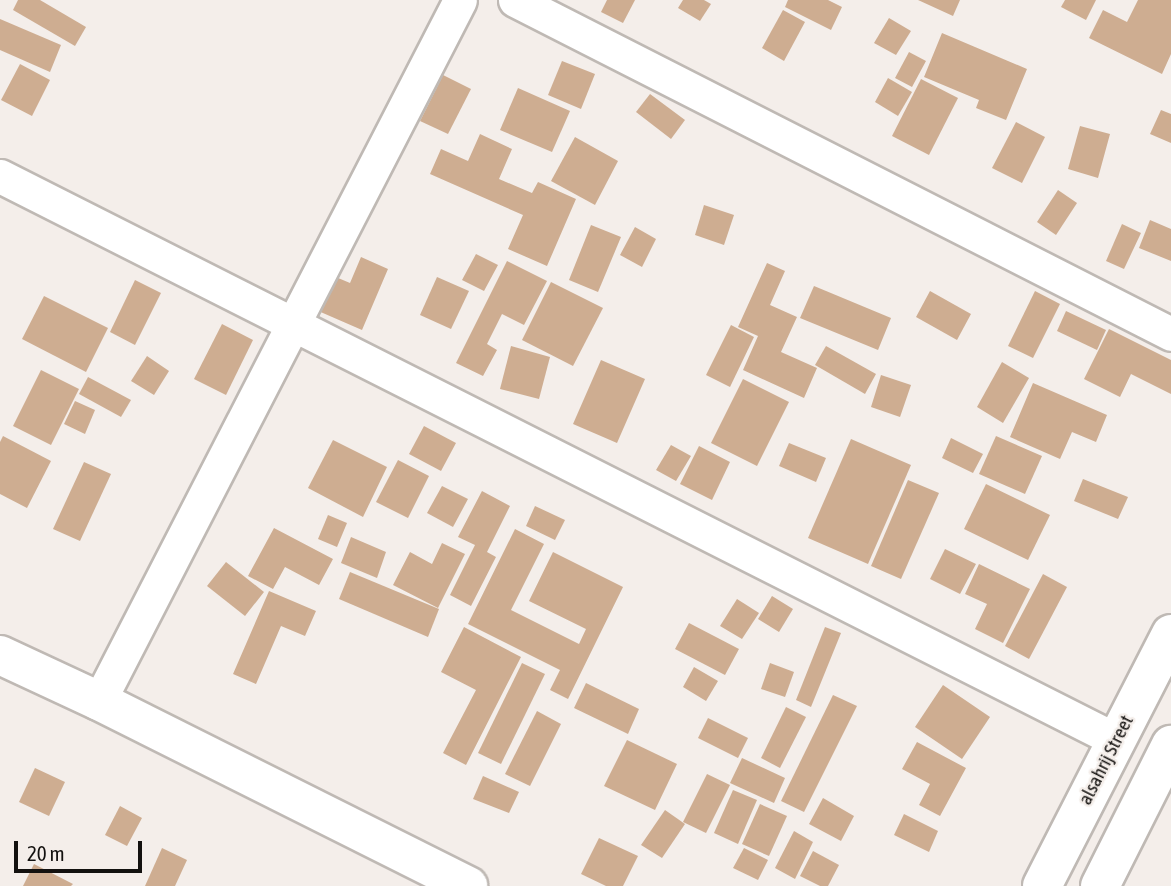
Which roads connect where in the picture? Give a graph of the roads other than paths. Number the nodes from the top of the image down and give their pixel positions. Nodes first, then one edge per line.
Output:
1 (460, 0) edge
2 (515, 0) edge
3 (0, 176) edge
4 (296, 324) junction
5 (1171, 334) edge
6 (1171, 634) edge
7 (0, 655) edge
8 (99, 701) junction
9 (1116, 740) junction
10 (1171, 745) edge
11 (468, 886) edge
12 (1042, 886) edge
13 (1100, 886) edge

1 - 4 street
2 - 5 street
3 - 4 street
4 - 8 street
4 - 9 street
6 - 9 street, alsahrij Street
7 - 8 street
8 - 11 street
9 - 12 street, alsahrij Street
10 - 13 street

